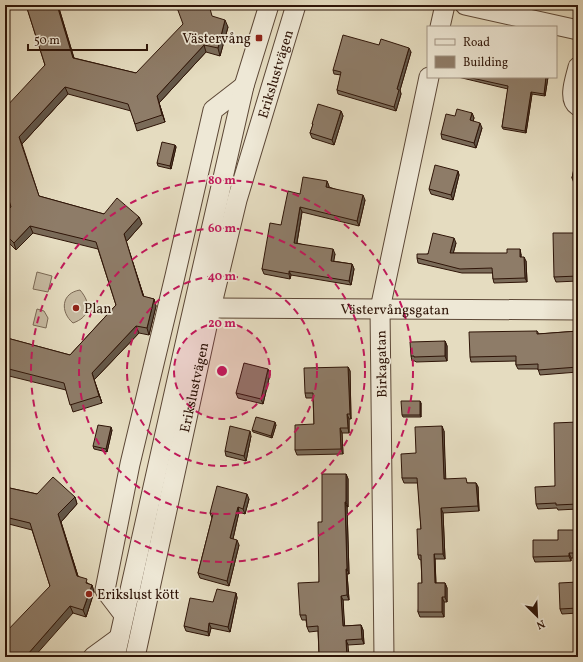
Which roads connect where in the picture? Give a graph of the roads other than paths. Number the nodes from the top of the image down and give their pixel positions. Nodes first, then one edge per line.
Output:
1 (270, 5) edge
2 (296, 5) edge
3 (445, 5) edge
4 (465, 5) edge
5 (440, 26) edge
6 (578, 30) edge
7 (578, 67) edge
8 (429, 78) edge
9 (244, 86) junction
10 (578, 106) edge
11 (211, 308) junction
12 (380, 309) junction
13 (578, 310) edge
14 (124, 615) junction
15 (119, 638) junction
16 (93, 657) edge
17 (114, 657) edge
18 (135, 657) edge
19 (384, 657) edge

1 - 9 street, Erikslustvägen
2 - 11 street, Erikslustvägen
3 - 5 street
4 - 6 street
7 - 10 street
8 - 12 street, Birkagatan
9 - 14 street, Erikslustvägen
9 - 14 street, Erikslustvägen
11 - 12 street, Västervångsgatan
11 - 18 street, Erikslustvägen
12 - 13 street, Västervångsgatan
12 - 19 street, Birkagatan
14 - 15 street, Erikslustvägen
15 - 16 street
15 - 17 street, Erikslustvägen

